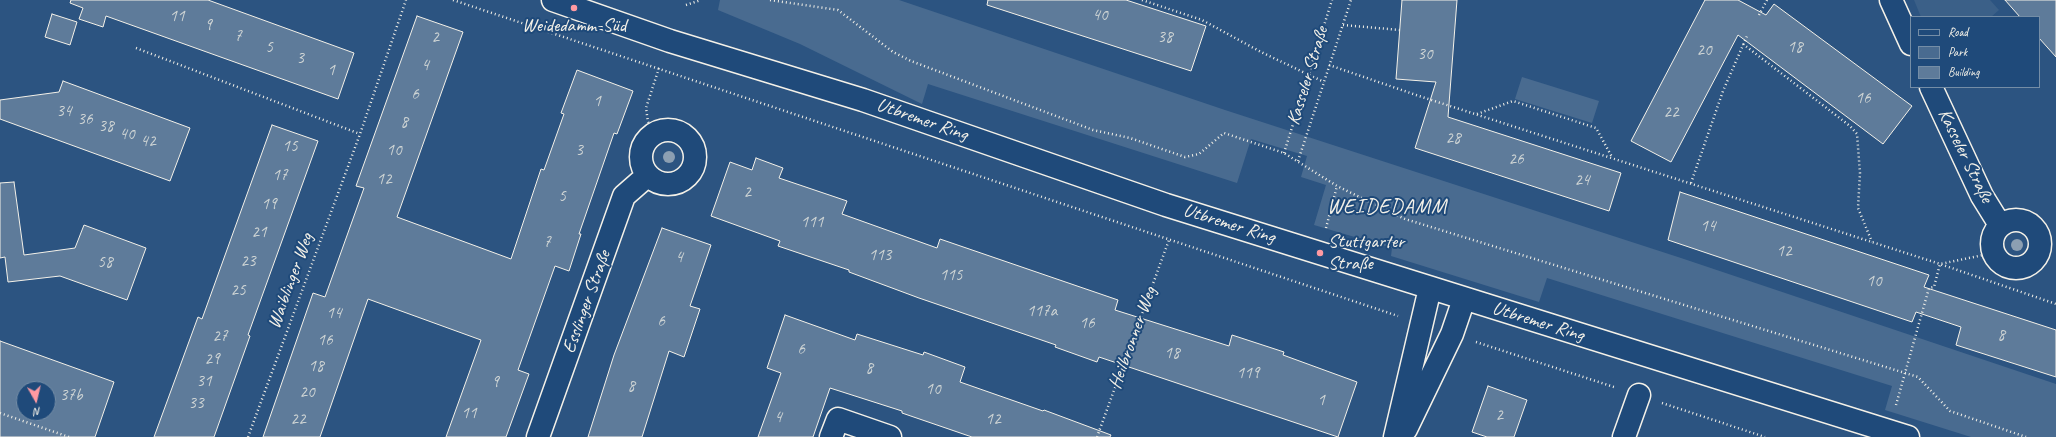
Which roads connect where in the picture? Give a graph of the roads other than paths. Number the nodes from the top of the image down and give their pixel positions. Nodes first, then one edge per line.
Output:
1 (553, 0) edge
2 (1891, 0) edge
3 (1910, 42) edge
4 (1931, 88) edge
5 (648, 175) junction
6 (2000, 225) junction
7 (1430, 288) junction
8 (1464, 299) junction
9 (1639, 395) road end
10 (1898, 434) edge
11 (538, 437) edge
12 (831, 437) edge
13 (890, 437) edge
14 (1395, 437) edge
15 (1402, 437) edge
16 (1624, 437) edge

1 - 7 street, Utbremer Ring
2 - 3 street
4 - 6 street, Kasseler Straße
5 - 5 street
5 - 11 street, Esslinger Straße
6 - 6 street, Kasseler Straße
7 - 8 street, Utbremer Ring
7 - 14 street
8 - 10 street, Utbremer Ring
8 - 15 street
9 - 16 street
12 - 13 street

